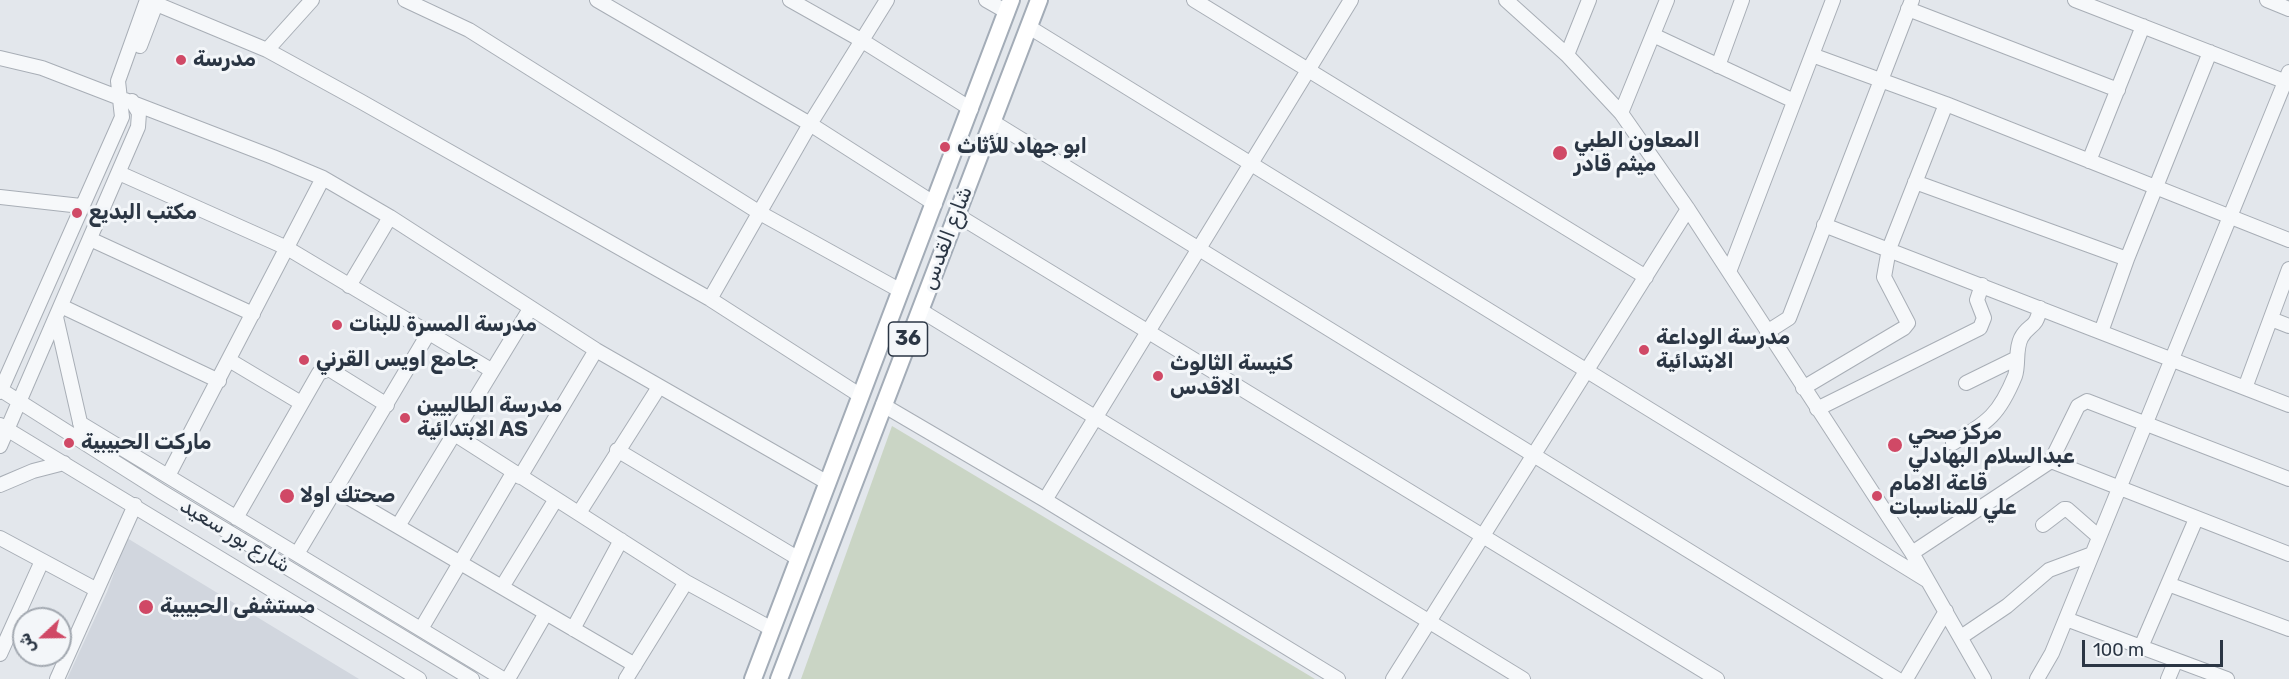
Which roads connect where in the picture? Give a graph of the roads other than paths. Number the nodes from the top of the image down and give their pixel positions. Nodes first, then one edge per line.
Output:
1 (312, 0) edge
2 (405, 0) edge
3 (597, 0) edge
4 (790, 0) edge
5 (887, 0) edge
6 (986, 0) edge
7 (1039, 0) edge
8 (1194, 0) edge
9 (1352, 0) edge
10 (1589, 0) edge
11 (1667, 0) edge
12 (1742, 0) edge
13 (1833, 0) edge
14 (2075, 0) edge
15 (2267, 0) edge
16 (151, 2) edge
17 (1512, 2) edge
18 (1910, 5) edge
19 (1009, 6) edge
20 (2108, 6) edge
21 (2289, 9) edge
22 (2144, 26) junction
23 (1029, 27) junction
24 (1653, 35) junction
25 (861, 40) junction
26 (267, 50) junction
27 (2210, 52) junction
28 (1812, 55) junction
29 (1567, 56) junction
30 (0, 58) edge
31 (1718, 66) junction
32 (1308, 70) junction
33 (1881, 79) junction
34 (2288, 79) edge
35 (2118, 90) junction
36 (127, 101) junction
37 (1794, 101) junction
38 (1946, 104) junction
39 (971, 109) junction
40 (1621, 113) junction
41 (993, 122) junction
42 (810, 124) junction
43 (2089, 161) junction
44 (1251, 164) junction
45 (119, 173) junction
46 (323, 178) junction
47 (1915, 182) junction
48 (2154, 188) junction
49 (0, 197) edge
50 (935, 204) junction
51 (81, 206) junction
52 (1688, 209) junction
53 (760, 213) junction
54 (957, 215) junction
55 (390, 217) junction
56 (2229, 217) junction
57 (1824, 225) junction
58 (924, 232) junction
59 (90, 239) junction
60 (2289, 240) edge
61 (287, 248) junction
62 (1199, 249) junction
63 (1889, 249) junction
64 (941, 254) junction
65 (915, 255) junction
66 (2127, 259) junction
67 (2289, 268) edge
68 (1729, 272) junction
69 (1646, 277) junction
70 (1983, 285) junction
71 (350, 286) junction
72 (901, 291) junction
73 (710, 299) junction
74 (2040, 308) junction
75 (530, 309) junction
76 (920, 310) junction
77 (59, 312) junction
78 (253, 314) junction
79 (2271, 319) junction
80 (2289, 326) edge
81 (1148, 332) junction
82 (1767, 332) junction
83 (2101, 332) junction
84 (428, 334) junction
85 (596, 350) junction
86 (2017, 358) junction
87 (2171, 359) junction
88 (229, 360) junction
89 (491, 370) junction
90 (1587, 370) junction
91 (219, 381) junction
92 (1966, 382) dead end
93 (659, 387) junction
94 (1803, 388) junction
95 (2245, 388) junction
96 (1, 391) edge
97 (861, 396) junction
98 (20, 400) junction
99 (300, 403) junction
100 (387, 405) junction
101 (883, 405) junction
102 (2289, 405) edge
103 (1817, 409) junction
104 (1095, 418) junction
105 (80, 423) junction
106 (2146, 424) junction
107 (4, 427) edge
108 (453, 433) junction
109 (86, 441) junction
110 (1953, 443) dead end
111 (0, 446) edge
112 (617, 450) junction
113 (1534, 455) junction
114 (2051, 461) junction
115 (64, 463) junction
116 (516, 475) junction
117 (168, 476) junction
118 (2289, 479) edge
119 (828, 483) junction
120 (0, 485) edge
121 (2120, 488) junction
122 (334, 489) junction
123 (204, 498) junction
124 (556, 500) junction
125 (1045, 500) junction
126 (135, 505) junction
127 (196, 512) junction
128 (579, 513) junction
129 (236, 518) junction
130 (2196, 519) junction
131 (2043, 525) dead end
132 (398, 526) junction
133 (1483, 536) junction
134 (2099, 537) junction
135 (0, 538) edge
136 (621, 540) junction
137 (1912, 553) junction
138 (297, 554) junction
139 (2092, 554) junction
140 (2289, 554) edge
141 (799, 559) junction
142 (42, 561) junction
143 (461, 563) junction
144 (1929, 581) junction
145 (686, 582) junction
146 (2168, 584) junction
147 (502, 587) junction
148 (97, 590) junction
149 (1946, 611) junction
150 (546, 613) junction
151 (2066, 619) junction
152 (1429, 621) junction
153 (421, 629) junction
154 (573, 629) junction
155 (772, 629) junction
156 (2289, 629) edge
157 (1961, 637) junction
158 (2141, 647) junction
159 (0, 654) edge
160 (2176, 660) junction
161 (635, 665) junction
162 (57, 679) edge
163 (419, 679) edge
164 (472, 679) edge
165 (503, 679) edge
166 (508, 679) edge
167 (626, 679) edge
168 (753, 679) edge
169 (779, 679) edge
170 (1338, 679) edge
171 (1393, 679) edge
172 (1523, 679) edge
173 (1717, 679) edge
174 (1897, 679) edge
175 (1906, 679) edge
176 (1984, 679) edge
177 (2037, 679) edge
178 (2168, 679) edge
179 (2227, 679) edge

1 - 26 street
2 - 53 street
3 - 42 street
4 - 25 street
5 - 25 street
6 - 19 street
7 - 23 main road, شارع القدس / 36
8 - 32 street
9 - 32 street
10 - 29 street
11 - 24 street
12 - 31 street
13 - 28 street
14 - 20 street
15 - 21 street
16 - 26 street
16 - 36 street
17 - 29 street
18 - 33 street
18 - 35 street
19 - 39 main road, شارع القدس / 36
20 - 22 street
22 - 27 street
22 - 35 street
23 - 41 main road, شارع القدس / 36
23 - 44 street
24 - 31 street
24 - 40 street
25 - 39 street
25 - 42 street
26 - 73 street
27 - 34 street
27 - 48 street
28 - 33 street
28 - 37 street
29 - 40 street
30 - 36 street
31 - 37 street
32 - 44 street
32 - 69 street
33 - 38 street
33 - 57 street
34 - 56 street
35 - 43 street
36 - 45 street
36 - 46 street
36 - 51 street
37 - 68 street
38 - 43 street
38 - 47 street
39 - 50 main road, شارع القدس / 36
40 - 52 street
41 - 54 main road, شارع القدس / 36
41 - 62 street
42 - 50 street
42 - 53 street
43 - 48 street
44 - 62 street
44 - 90 street
45 - 59 street
45 - 61 street
46 - 55 street
46 - 61 street
47 - 63 street
47 - 66 street
48 - 56 street
48 - 66 street
49 - 51 street
50 - 58 main road, شارع القدس / 36
51 - 96 street
52 - 68 street
52 - 69 street
53 - 72 street
53 - 73 street
54 - 64 main road, شارع القدس / 36
54 - 81 street
55 - 71 street
55 - 75 street
56 - 60 street
56 - 87 street
57 - 63 street
57 - 82 street
58 - 64 main road
58 - 65 main road, شارع القدس / 36
59 - 77 street
59 - 78 street
61 - 71 street
61 - 78 street
62 - 81 street
62 - 113 street
63 - 70 street
63 - 94 street
64 - 65 main road
64 - 76 main road, شارع القدس / 36
65 - 72 main road, شارع القدس / 36
66 - 83 street
67 - 79 street
68 - 82 street
69 - 90 street
70 - 74 street
70 - 103 street
71 - 84 street
72 - 97 main road, شارع القدس / 36
73 - 97 street
74 - 83 street
74 - 86 street
75 - 85 street
75 - 89 street
76 - 101 main road, شارع القدس / 36
76 - 104 street
77 - 91 street
77 - 98 street
77 - 105 street
78 - 88 street
79 - 80 street
79 - 95 street
81 - 104 street
81 - 133 street
82 - 94 street
83 - 87 street
84 - 89 street
84 - 100 street
85 - 93 street
85 - 116 street
86 - 92 street
86 - 110 street
87 - 95 street
87 - 106 street
88 - 91 street
88 - 99 street
89 - 108 street
90 - 113 street
90 - 144 street
91 - 117 street
93 - 112 street
93 - 119 street
94 - 103 street
95 - 102 street
96 - 98 street, شارع بور سعيد
97 - 119 main road, شارع القدس / 36
98 - 107 street
98 - 109 street, شارع بور سعيد
99 - 100 street
99 - 129 street
100 - 122 street
101 - 125 street
101 - 169 main road, شارع القدس / 36
103 - 137 street
104 - 125 street
104 - 152 street
105 - 109 street
105 - 117 street
106 - 114 street
106 - 118 street
106 - 121 street
107 - 111 street
107 - 115 street, شارع بور سعيد
108 - 116 street
108 - 132 street
109 - 127 street, شارع بور سعيد
112 - 128 street
112 - 141 street
113 - 133 street
113 - 174 street
114 - 121 street
114 - 137 street
115 - 120 street
115 - 126 street, شارع بور سعيد
116 - 124 street
116 - 143 street
117 - 123 street
119 - 141 main road, شارع القدس / 36
121 - 130 street
121 - 134 street
122 - 132 street
122 - 138 street
123 - 127 street
123 - 129 street
124 - 128 street
124 - 147 street
125 - 170 street
126 - 148 street
126 - 163 street, شارع بور سعيد
127 - 164 street, شارع بور سعيد
128 - 136 street
129 - 138 street
130 - 140 street
130 - 146 street
131 - 134 street
132 - 143 street
133 - 152 street
133 - 173 street
134 - 139 street
135 - 142 street
136 - 145 street
136 - 154 street
137 - 144 street
138 - 153 street
139 - 151 street
139 - 157 street
141 - 155 main road, شارع القدس / 36
142 - 148 street
142 - 159 street
143 - 147 street
143 - 153 street
144 - 149 street
145 - 155 street
145 - 161 street
146 - 156 street
146 - 158 street
147 - 150 street
148 - 162 street
149 - 157 street
149 - 175 street
150 - 154 street
150 - 166 street
151 - 158 street
151 - 177 street
152 - 171 street
152 - 172 street
153 - 165 street
154 - 161 street
155 - 168 main road, شارع القدس / 36
157 - 176 street
158 - 160 street
160 - 178 street
160 - 179 street
161 - 167 street

